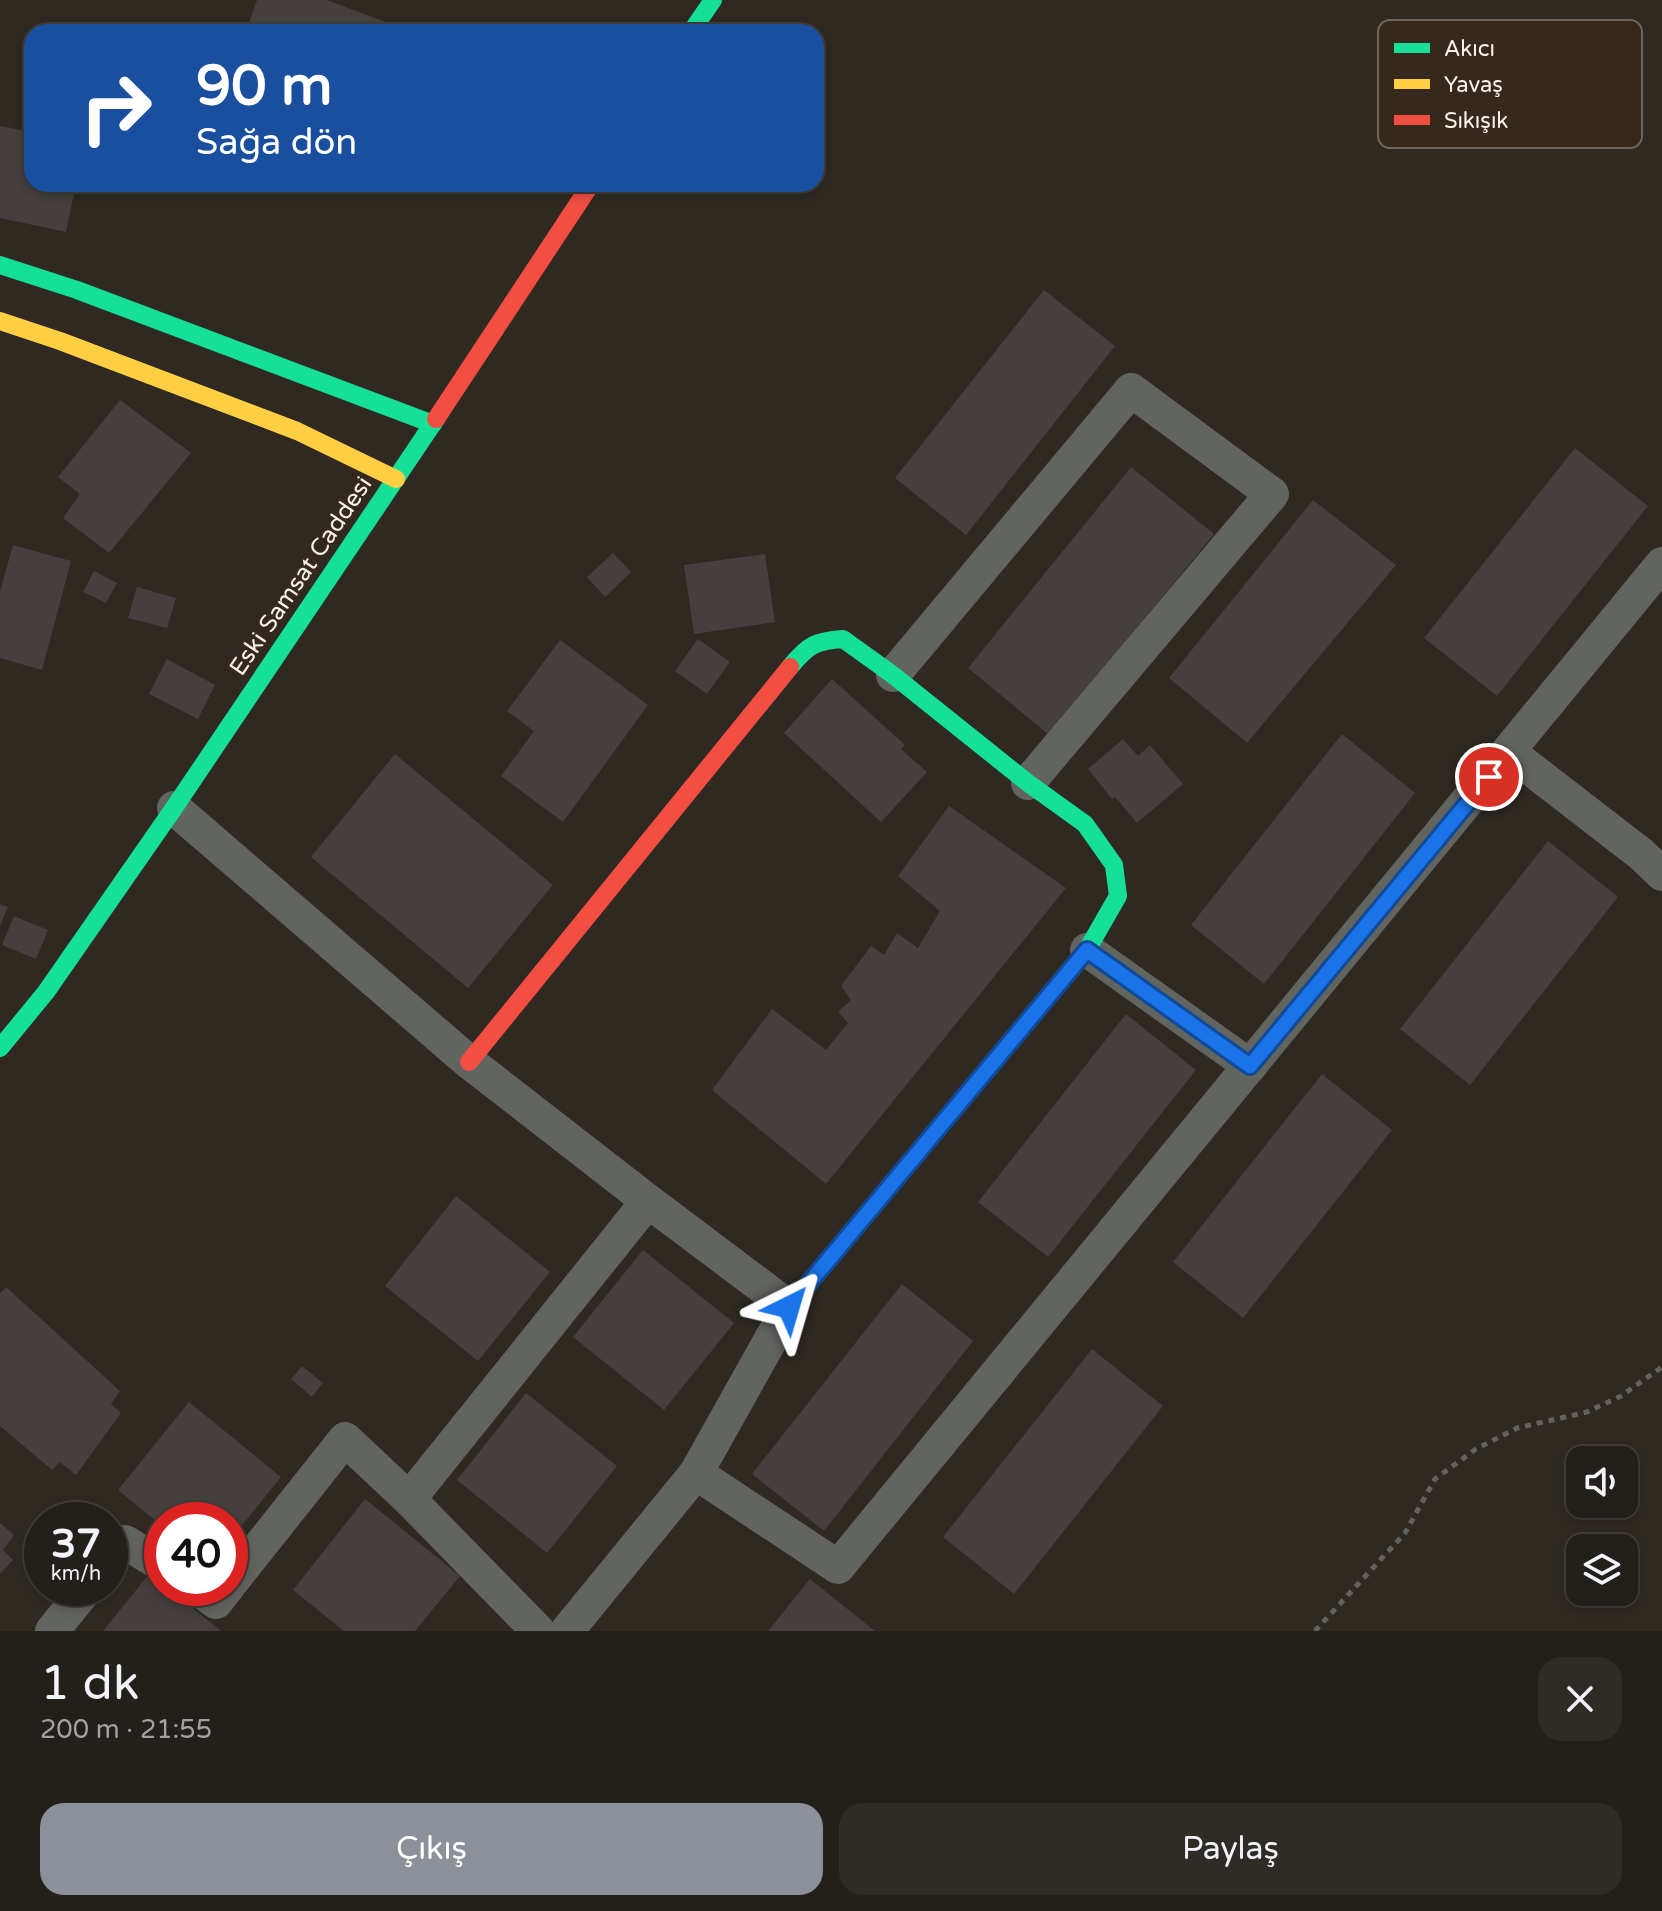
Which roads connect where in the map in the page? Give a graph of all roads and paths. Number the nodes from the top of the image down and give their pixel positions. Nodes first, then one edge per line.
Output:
1 (713, 0) edge
2 (696, 24) edge
3 (586, 192) edge
4 (0, 265) edge
5 (0, 321) edge
6 (433, 424) junction
7 (396, 479) junction
8 (1662, 564) edge
9 (893, 675) junction
10 (1509, 752) junction
11 (1028, 783) junction
12 (174, 808) junction
13 (1655, 858) edge
14 (1087, 950) junction
15 (46, 992) junction
16 (0, 1048) edge
17 (469, 1062) junction
18 (1250, 1066) junction
19 (7, 1068) dead end
20 (648, 1201) junction
21 (789, 1307) junction
22 (1662, 1367) edge
23 (696, 1473) junction
24 (409, 1499) junction
25 (248, 1562) edge
26 (72, 1606) edge
27 (52, 1631) edge
28 (538, 1631) edge
29 (567, 1631) edge
30 (1315, 1631) edge

1 - 2 street
3 - 6 street, Eski Samsat Caddesi
4 - 6 street
5 - 7 street
6 - 7 street, Eski Samsat Caddesi
7 - 12 street, Eski Samsat Caddesi
8 - 10 street
9 - 11 street
9 - 11 street
9 - 17 street
10 - 13 street
10 - 18 street
11 - 14 street
12 - 15 street, Eski Samsat Caddesi
12 - 17 street
14 - 18 street
14 - 21 street
15 - 16 street, Eski Samsat Caddesi
15 - 19 street, Eski Samsat Caddesi
17 - 20 street
18 - 23 street
20 - 21 street
20 - 24 street
21 - 23 street
22 - 30 path
23 - 29 street
24 - 25 street
24 - 28 street
26 - 27 street

